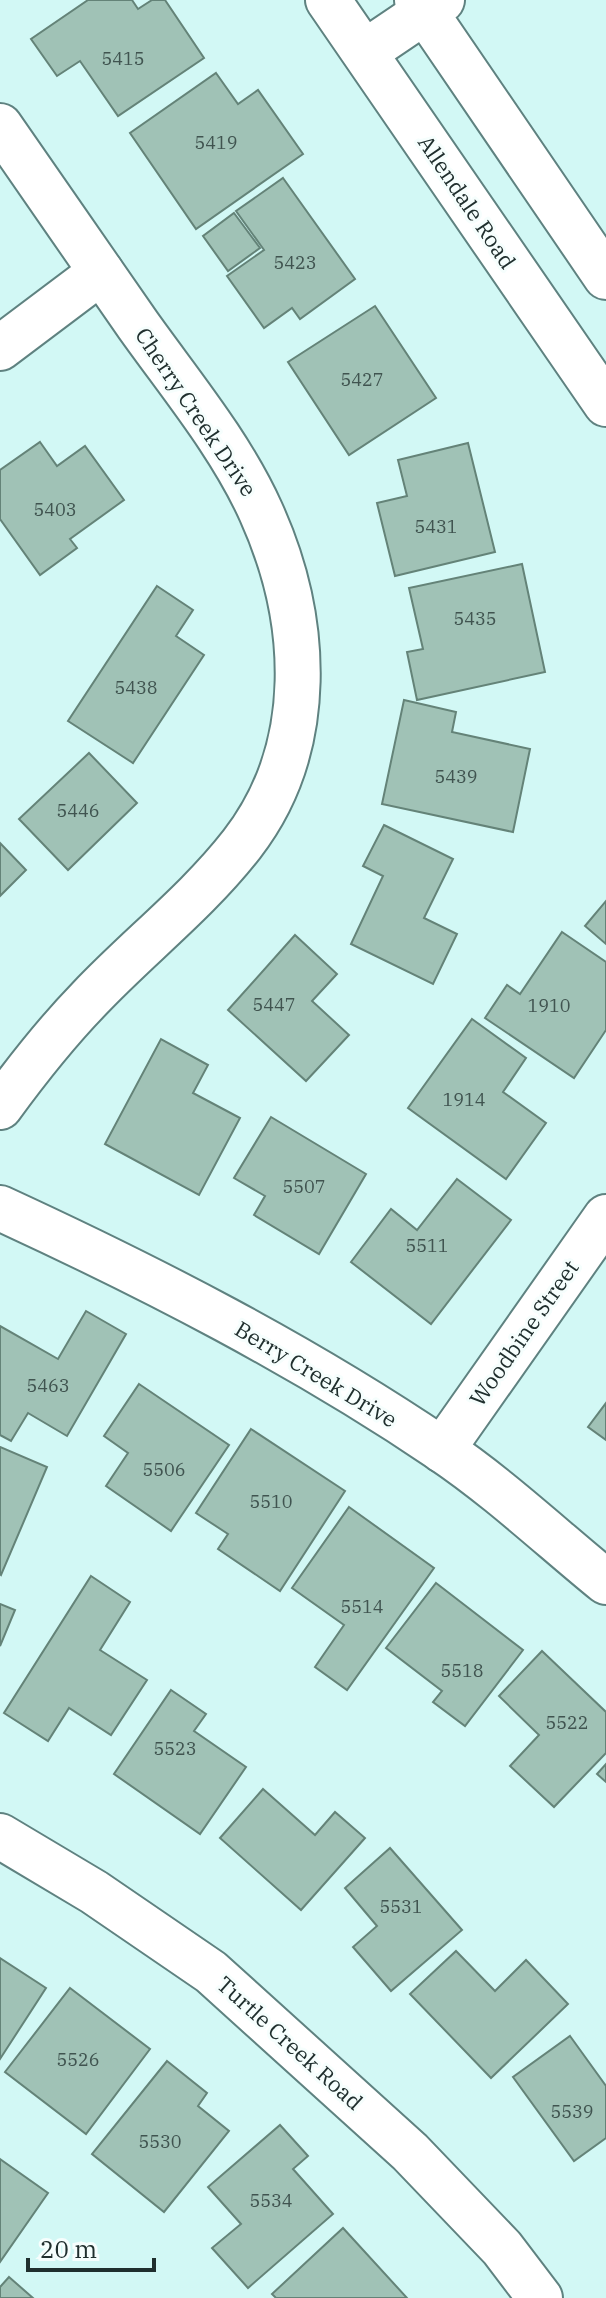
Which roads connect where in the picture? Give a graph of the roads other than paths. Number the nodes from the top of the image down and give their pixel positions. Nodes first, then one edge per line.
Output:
1 (328, 0) edge
2 (428, 4) edge
3 (365, 52) junction
4 (0, 126) edge
5 (101, 272) junction
6 (606, 277) edge
7 (0, 348) edge
8 (606, 404) edge
9 (0, 1107) edge
10 (0, 1208) edge
11 (606, 1217) edge
12 (442, 1450) junction
13 (606, 1582) edge
14 (0, 1836) edge
15 (540, 2298) edge

1 - 3 street, Allendale Road
2 - 3 street
2 - 6 street
3 - 8 street, Allendale Road
4 - 5 street, Cherry Creek Drive
5 - 7 street
5 - 9 street, Cherry Creek Drive
10 - 12 street, Berry Creek Drive
11 - 12 street, Woodbine Street
12 - 13 street, Berry Creek Drive
14 - 15 street, Turtle Creek Road

